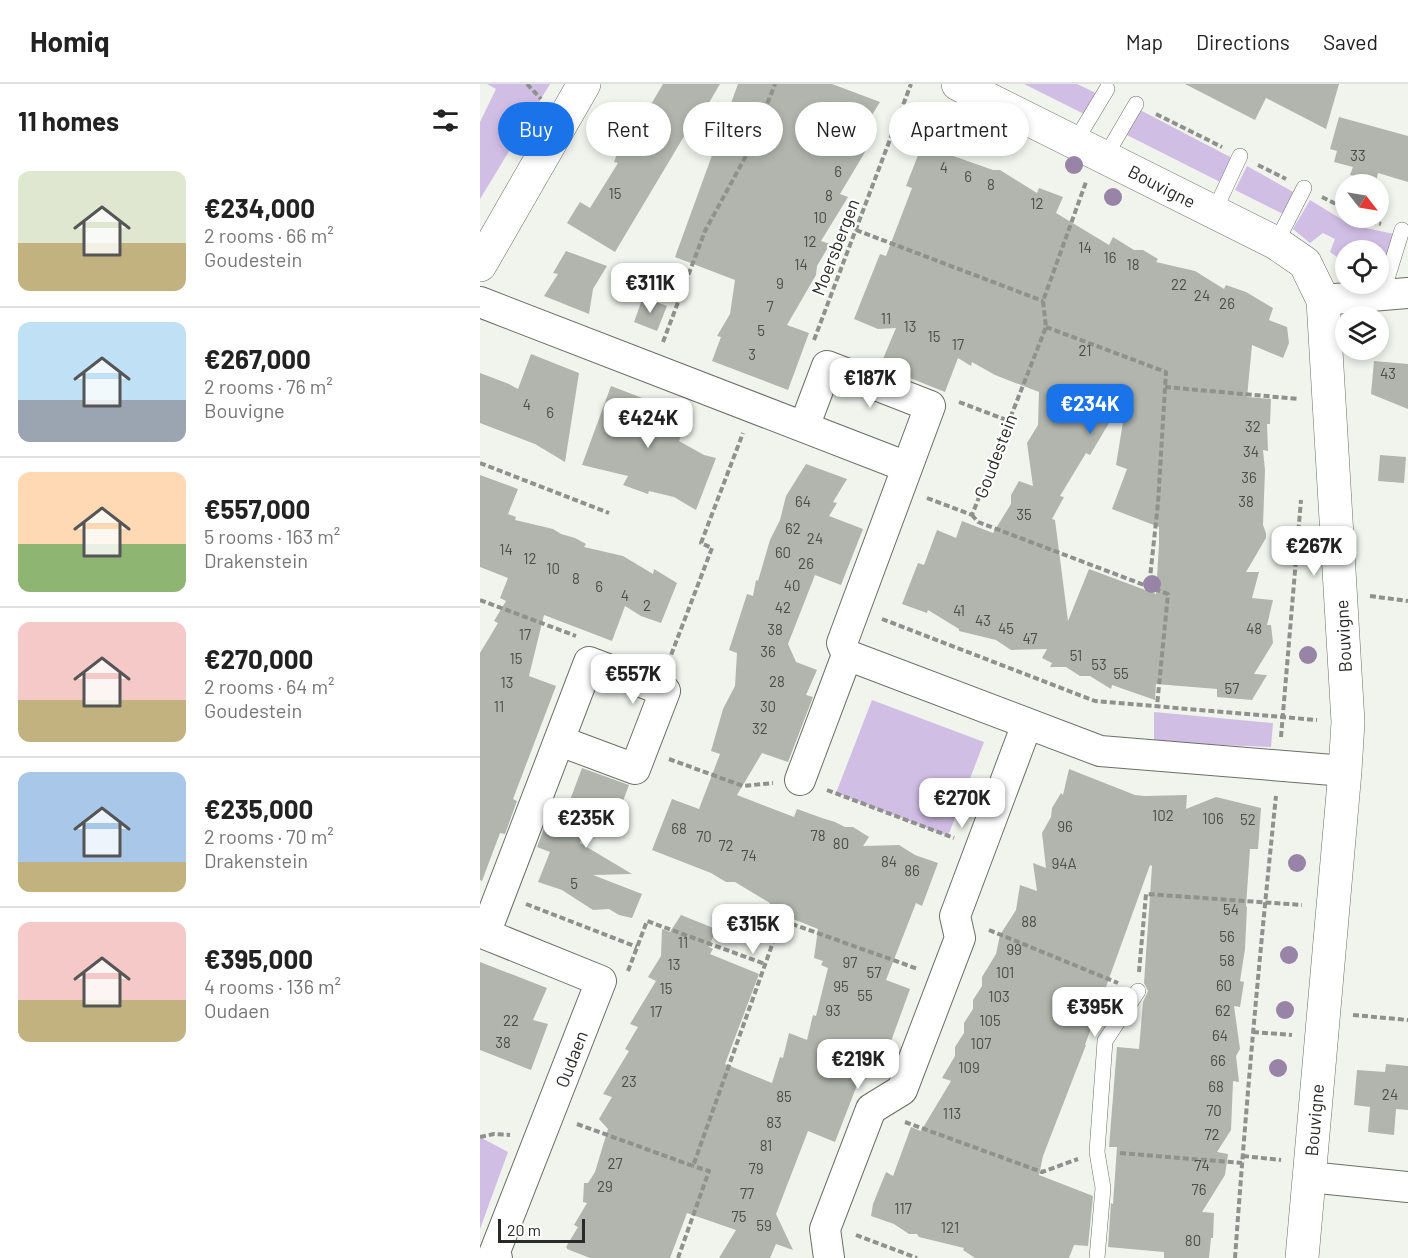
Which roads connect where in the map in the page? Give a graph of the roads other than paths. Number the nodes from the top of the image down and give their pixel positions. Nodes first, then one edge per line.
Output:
1 (584, 84) edge
2 (958, 84) edge
3 (1107, 89) dead end
4 (1136, 104) dead end
5 (1092, 151) junction
6 (1240, 156) dead end
7 (1304, 188) dead end
8 (1214, 212) junction
9 (1402, 230) dead end
10 (1276, 243) junction
11 (481, 261) edge
12 (1395, 294) edge
13 (1323, 300) junction
14 (480, 302) edge
15 (804, 427) junction
16 (903, 477) junction
17 (847, 655) junction
18 (1027, 724) junction
19 (560, 741) junction
20 (1345, 771) junction
21 (800, 780) road end
22 (483, 933) edge
23 (1138, 991) road end
24 (1310, 1169) junction
25 (1408, 1187) edge
26 (496, 1258) edge
27 (829, 1258) edge
28 (1097, 1258) edge
29 (1302, 1258) edge

1 - 11 street
2 - 5 street, Bouvigne
3 - 5 lane
4 - 5 lane
5 - 8 street, Bouvigne
6 - 8 lane
7 - 10 lane
8 - 10 street, Bouvigne
9 - 12 lane
10 - 13 street, Bouvigne
12 - 13 street
13 - 20 street, Bouvigne
14 - 15 street
15 - 16 street
15 - 16 street
16 - 17 street
17 - 18 street
17 - 21 street
18 - 20 street
18 - 27 street
19 - 19 street
19 - 22 street
20 - 24 street, Bouvigne
22 - 26 street, Oudaen
23 - 28 lane
24 - 25 street
24 - 29 street, Bouvigne

